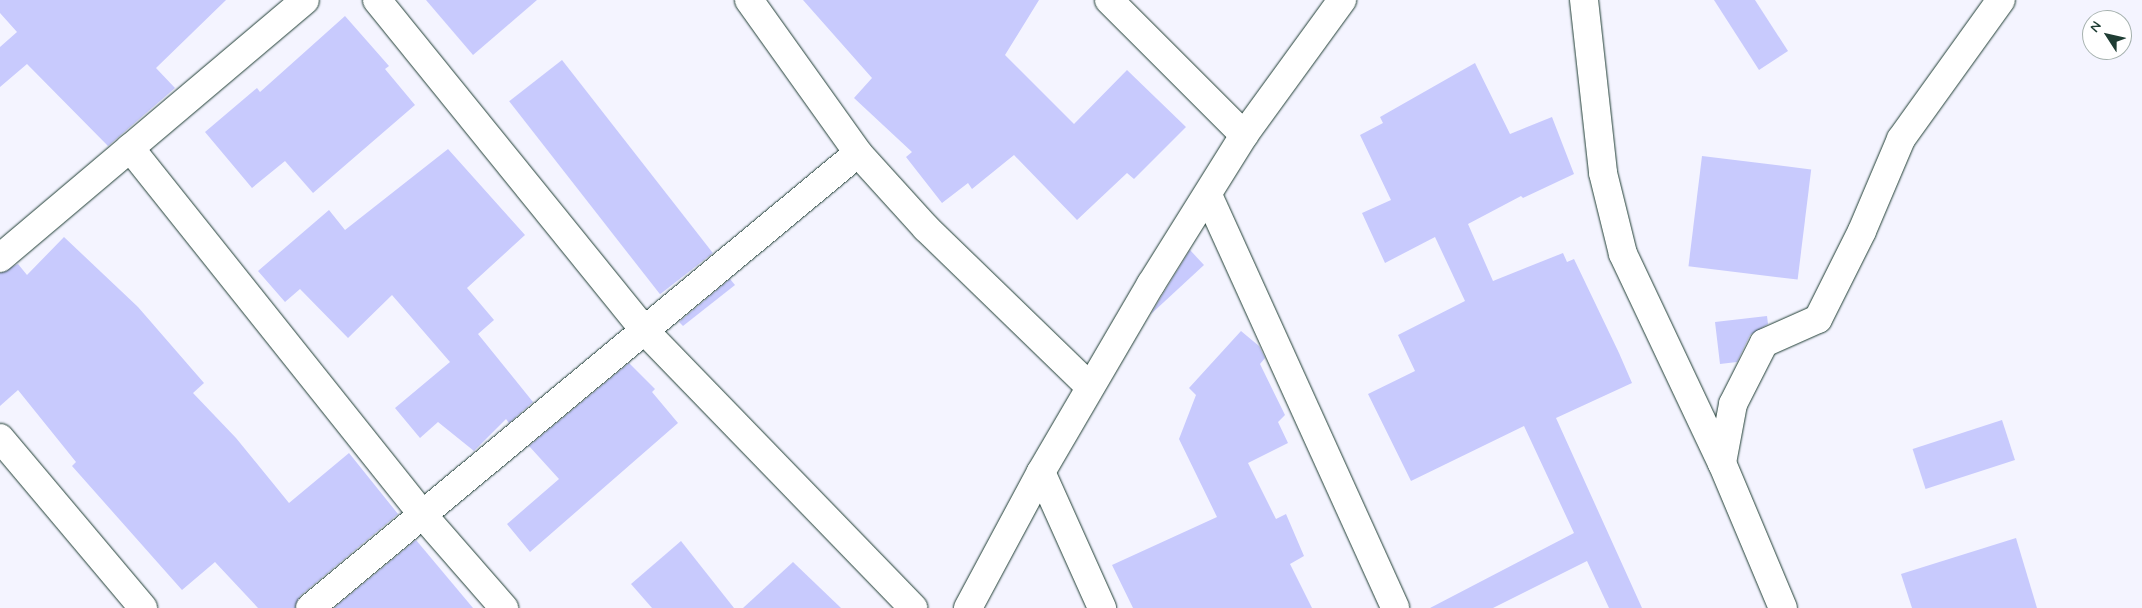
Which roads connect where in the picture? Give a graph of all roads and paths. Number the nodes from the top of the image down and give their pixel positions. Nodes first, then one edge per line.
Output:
1 (305, 0) edge
2 (378, 0) edge
3 (749, 0) edge
4 (1109, 0) edge
5 (1342, 0) edge
6 (1584, 0) edge
7 (2001, 0) edge
8 (1244, 135) junction
9 (130, 148) junction
10 (858, 153) junction
11 (1208, 195) junction
12 (0, 258) edge
13 (644, 330) junction
14 (1090, 388) junction
15 (0, 438) edge
16 (1722, 463) junction
17 (1040, 472) junction
18 (422, 514) junction
19 (143, 608) edge
20 (310, 608) edge
21 (504, 608) edge
22 (913, 608) edge
23 (968, 608) edge
24 (1102, 608) edge
25 (1395, 608) edge
26 (1783, 608) edge

1 - 9 street
2 - 13 street
3 - 10 street
4 - 8 street
5 - 8 street
6 - 16 street
7 - 16 street
8 - 11 street
9 - 12 street
9 - 18 street
10 - 13 street
10 - 14 street
11 - 14 street
11 - 25 street
13 - 18 street
13 - 22 street
14 - 17 street
15 - 19 street
16 - 26 street
17 - 23 street
17 - 24 street
18 - 20 street
18 - 21 street

